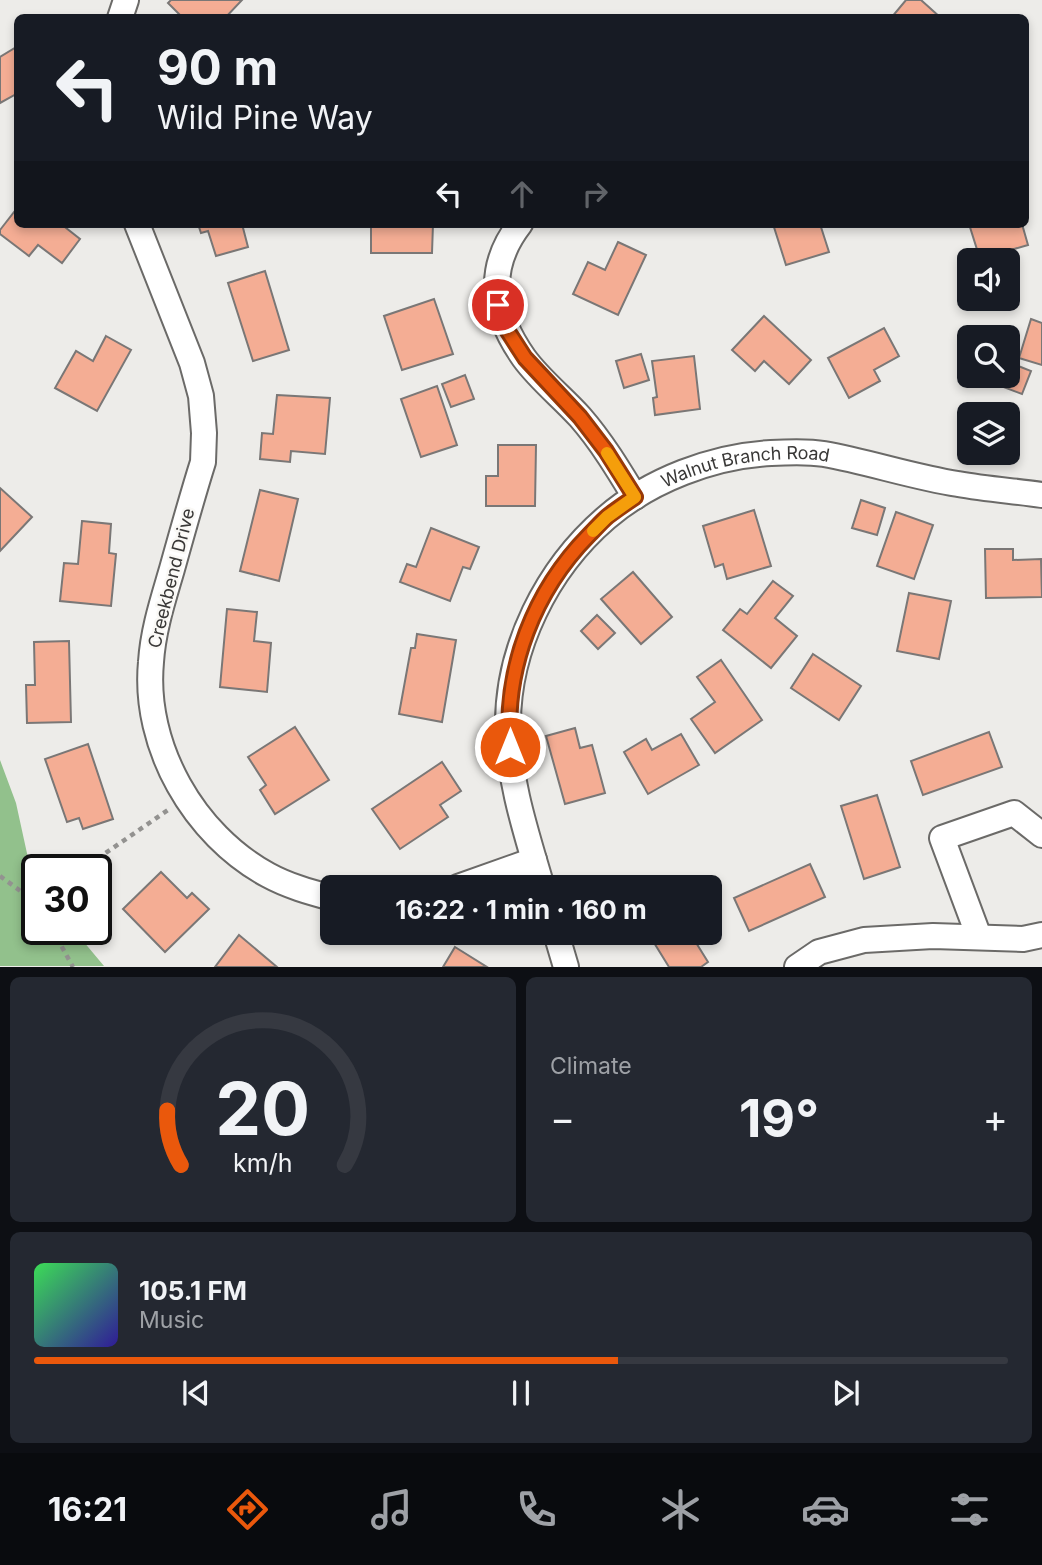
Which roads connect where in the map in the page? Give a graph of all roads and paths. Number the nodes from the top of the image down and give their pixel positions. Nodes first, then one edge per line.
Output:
1 (139, 228) edge
2 (517, 228) edge
3 (1042, 495) edge
4 (635, 497) junction
5 (187, 798) junction
6 (1042, 835) edge
7 (105, 854) edge
8 (534, 860) junction
9 (492, 875) edge
10 (538, 875) edge
11 (0, 876) edge
12 (21, 891) edge
13 (320, 895) edge
14 (1042, 935) edge
15 (979, 937) junction
16 (61, 945) edge
17 (560, 945) edge
18 (74, 967) edge
19 (566, 967) edge
20 (797, 967) edge

1 - 5 street, Creekbend Drive
2 - 4 street
3 - 4 street, Walnut Branch Road
4 - 8 street, Walnut Branch Road
5 - 7 path
5 - 13 street, Creekbend Drive
6 - 15 street
8 - 9 street
8 - 10 street, Walnut Branch Road
11 - 12 path
14 - 15 street
15 - 20 street
16 - 18 path
17 - 19 street

